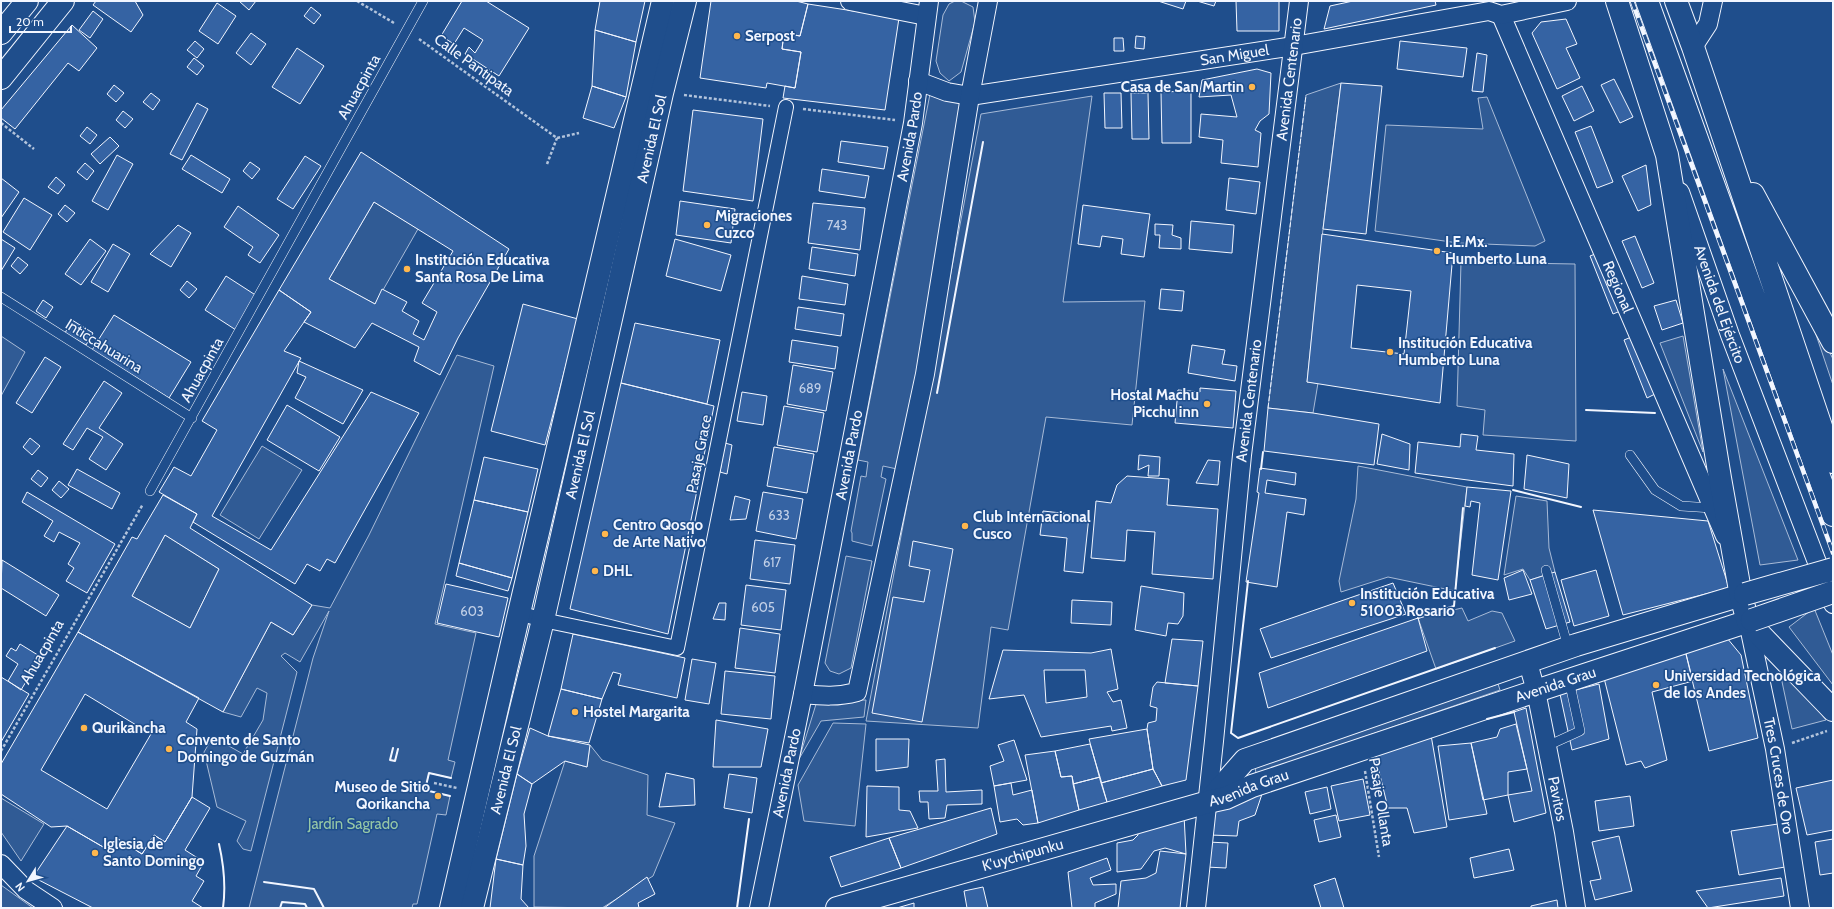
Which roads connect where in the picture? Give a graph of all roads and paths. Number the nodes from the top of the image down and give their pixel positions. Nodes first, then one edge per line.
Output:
1 (27, 1) edge
2 (63, 1) edge
3 (357, 1) edge
4 (423, 1) edge
5 (664, 1) edge
6 (685, 1) edge
7 (850, 1) edge
8 (988, 1) edge
9 (1299, 1) edge
10 (1567, 1) edge
11 (1617, 1) edge
12 (1647, 1) edge
13 (1676, 1) edge
14 (1713, 1) edge
15 (928, 9) edge
16 (1490, 9) edge
17 (407, 30) junction
18 (1, 33) edge
19 (1294, 46) junction
20 (1693, 47) junction
21 (1, 78) edge
22 (918, 81) junction
23 (970, 96) junction
24 (786, 107) dead end
25 (1, 123) edge
26 (580, 133) dead end
27 (557, 138) junction
28 (1724, 140) junction
29 (34, 149) dead end
30 (1667, 155) junction
31 (547, 164) dead end
32 (1, 297) edge
33 (1833, 342) edge
34 (192, 418) junction
35 (1630, 455) dead end
36 (1833, 462) edge
37 (150, 491) joint
38 (1712, 508) junction
39 (1833, 515) edge
40 (1734, 559) junction
41 (1833, 569) edge
42 (1546, 570) dead end
43 (1833, 592) edge
44 (1743, 595) junction
45 (1833, 604) edge
46 (519, 613) junction
47 (543, 620) junction
48 (1750, 621) junction
49 (1569, 648) junction
50 (1528, 663) junction
51 (1569, 680) junction
52 (1536, 691) junction
53 (803, 694) junction
54 (1833, 710) edge
55 (1833, 728) edge
56 (1547, 746) junction
57 (1775, 749) junction
58 (1, 751) edge
59 (1362, 751) junction
60 (434, 783) dead end
61 (460, 789) dead end
62 (1208, 802) junction
63 (1379, 857) dead end
64 (1, 864) edge
65 (53, 908) edge
66 (451, 908) edge
67 (472, 908) edge
68 (759, 908) edge
69 (837, 908) edge
70 (1196, 908) edge
71 (1576, 908) edge
72 (1800, 908) edge

1 - 18 street
2 - 21 street
3 - 17 path, Calle Pantipata
4 - 17 lane, Ahuacpinta
5 - 46 street, Avenida El Sol
6 - 47 street, Avenida El Sol
7 - 15 street
8 - 23 street
9 - 19 street, Avenida Centenario
10 - 16 street, San Miguel
11 - 30 street, Avenida del Ejército
12 - 39 street
13 - 20 street
14 - 20 street
15 - 22 street, Avenida Pardo
16 - 19 street, San Miguel
16 - 38 street, Regional
17 - 27 path, Calle Pantipata
17 - 34 lane, Ahuacpinta
19 - 23 street, San Miguel
19 - 62 street, Avenida Centenario
20 - 28 street
22 - 23 street, San Miguel
22 - 53 street, Avenida Pardo
23 - 53 street
24 - 47 street, Pasaje Grace
25 - 29 path
26 - 27 path
27 - 31 path
28 - 33 street
28 - 36 street
30 - 40 street
30 - 45 street, Avenida del Ejército
32 - 34 lane, Inticcahuarina
34 - 37 lane, Ahuacpinta
35 - 38 lane
37 - 58 path, Ahuacpinta
38 - 40 street, Regional
40 - 44 street
41 - 44 street, Avenida Grau, bridge
42 - 49 lane
43 - 48 street, Avenida Grau, bridge
44 - 48 street
44 - 49 street, Avenida Grau
46 - 47 street, Pasaje Grace
46 - 66 street, Avenida El Sol
47 - 67 street, Avenida El Sol
48 - 51 street, Avenida Grau
48 - 54 street
48 - 57 street, Tres Cruces de Oro
49 - 50 street, Avenida Grau
50 - 52 street, Pavitos
50 - 62 street, Avenida Grau
51 - 52 street, Avenida Grau
51 - 56 lane
52 - 56 street, Pavitos
52 - 59 street, Avenida Grau
53 - 68 street, Avenida Pardo
55 - 57 path
56 - 71 street, Pavitos
57 - 72 street, Tres Cruces de Oro
59 - 62 street, Avenida Grau
59 - 63 path, Pasaje Ollanta
60 - 61 path
62 - 69 street, K'uychipunku
62 - 70 street, Avenida Centenario
64 - 65 street

